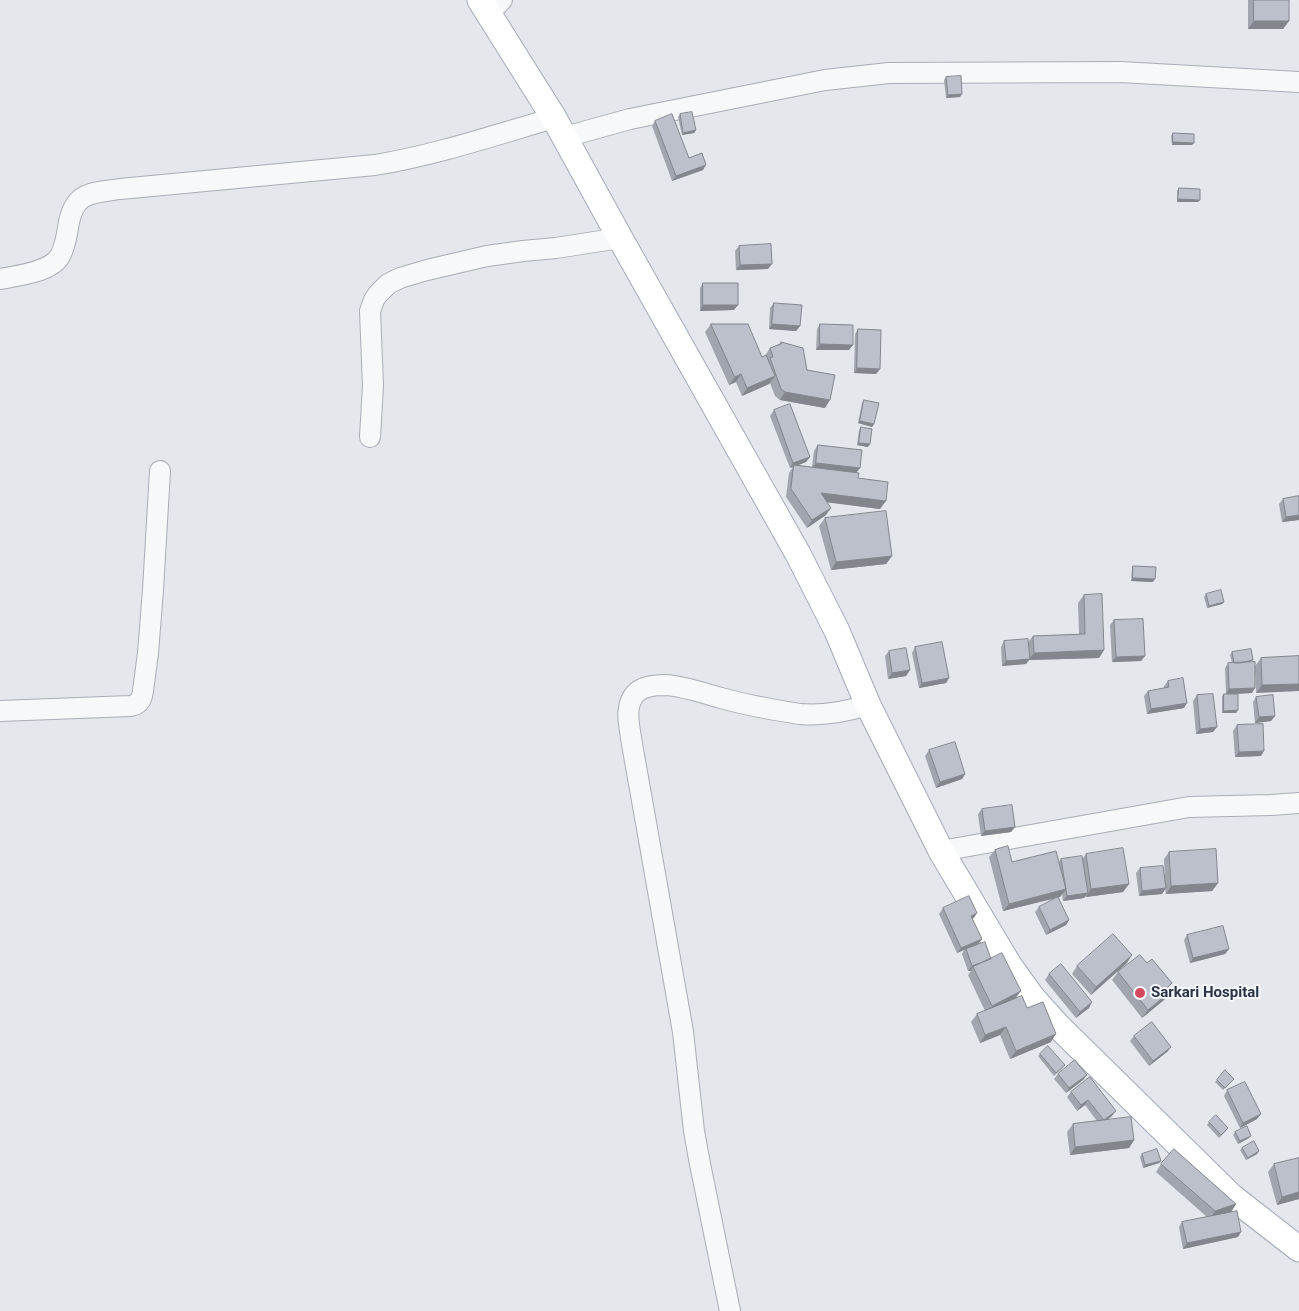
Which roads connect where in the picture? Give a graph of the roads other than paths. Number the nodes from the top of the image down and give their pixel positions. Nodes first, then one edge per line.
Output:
1 (491, 4) edge
2 (1299, 82) edge
3 (560, 128) junction
4 (620, 238) junction
5 (0, 279) edge
6 (370, 437) dead end
7 (160, 471) dead end
8 (868, 705) junction
9 (0, 711) edge
10 (1299, 803) edge
11 (941, 852) junction
12 (1299, 1249) edge
13 (730, 1311) edge

1 - 3 main road
2 - 3 street
3 - 4 main road
3 - 5 street
4 - 6 street
4 - 8 main road
7 - 9 street
8 - 11 main road
8 - 13 street
10 - 11 street
11 - 12 main road

